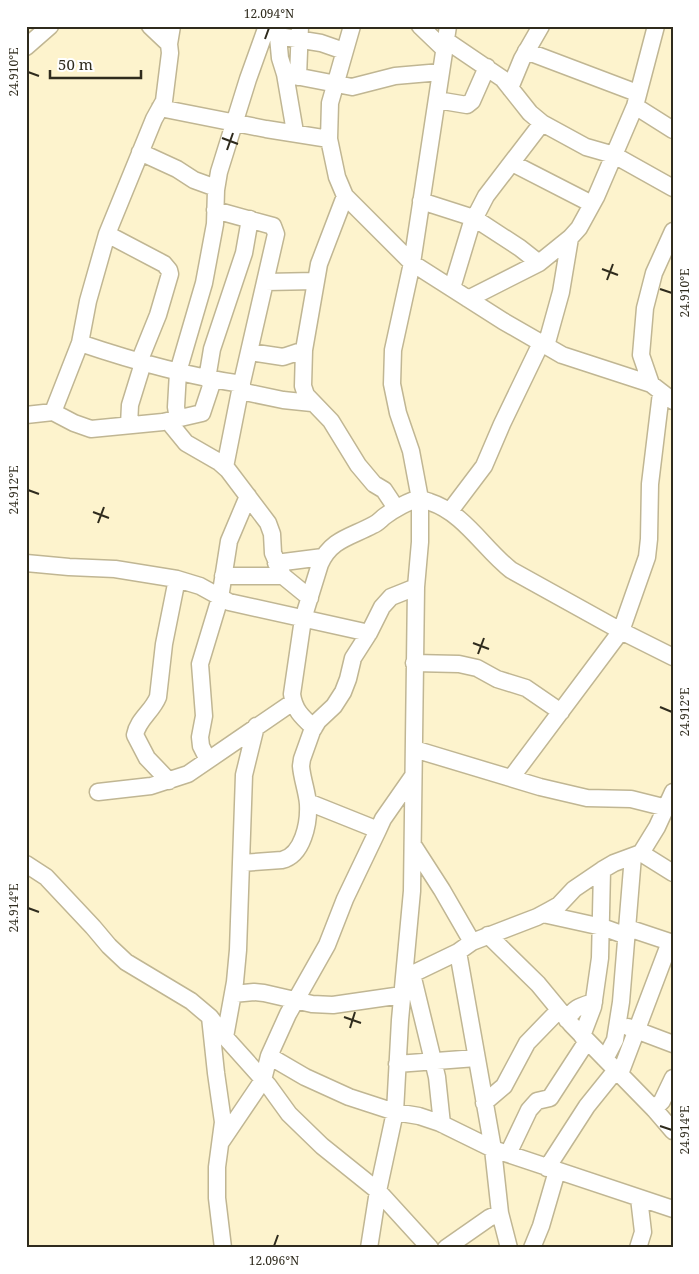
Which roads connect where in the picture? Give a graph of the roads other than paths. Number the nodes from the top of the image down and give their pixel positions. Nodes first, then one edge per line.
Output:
1 (50, 26) edge
2 (150, 26) edge
3 (172, 26) edge
4 (352, 26) edge
5 (420, 26) edge
6 (541, 26) edge
7 (656, 26) edge
8 (274, 30) edge
9 (300, 32) edge
10 (447, 39) edge
11 (169, 44) junction
12 (26, 47) edge
13 (344, 51) junction
14 (526, 51) junction
15 (487, 67) junction
16 (441, 72) junction
17 (292, 76) junction
18 (334, 84) junction
19 (510, 88) junction
20 (437, 100) junction
21 (636, 100) junction
22 (160, 108) junction
23 (235, 123) junction
24 (542, 123) junction
25 (673, 130) edge
26 (295, 132) junction
27 (329, 139) junction
28 (140, 152) junction
29 (614, 155) junction
30 (512, 163) junction
31 (216, 188) junction
32 (673, 188) edge
33 (345, 196) junction
34 (421, 201) junction
35 (592, 204) junction
36 (215, 210) junction
37 (474, 218) junction
38 (250, 220) junction
39 (107, 234) junction
40 (570, 238) junction
41 (671, 238) edge
42 (412, 262) junction
43 (539, 263) junction
44 (316, 281) junction
45 (265, 282) junction
46 (203, 285) junction
47 (452, 288) junction
48 (230, 292) junction
49 (468, 299) junction
50 (80, 343) junction
51 (543, 345) junction
52 (304, 350) junction
53 (250, 352) junction
54 (141, 363) junction
55 (178, 372) junction
56 (210, 379) junction
57 (241, 387) junction
58 (662, 393) edge
59 (312, 402) junction
60 (54, 412) junction
61 (26, 415) edge
62 (173, 420) junction
63 (129, 425) junction
64 (225, 468) junction
65 (248, 496) junction
66 (420, 499) junction
67 (396, 508) junction
68 (450, 511) junction
69 (323, 557) junction
70 (26, 563) edge
71 (279, 569) junction
72 (223, 576) junction
73 (177, 579) junction
74 (416, 588) junction
75 (220, 598) junction
76 (310, 598) junction
77 (304, 619) junction
78 (621, 631) junction
79 (370, 633) junction
80 (673, 657) edge
81 (414, 663) junction
82 (293, 702) junction
83 (561, 712) junction
84 (256, 726) junction
85 (314, 728) junction
86 (414, 749) junction
87 (208, 760) junction
88 (413, 776) junction
89 (511, 778) junction
90 (168, 780) junction
91 (98, 792) dead end
92 (673, 792) edge
93 (308, 802) junction
94 (667, 808) junction
95 (378, 830) junction
96 (412, 845) junction
97 (637, 854) junction
98 (241, 863) junction
99 (26, 864) edge
100 (602, 870) junction
101 (673, 873) edge
102 (543, 914) junction
103 (602, 927) junction
104 (628, 932) junction
105 (488, 935) junction
106 (671, 943) edge
107 (465, 947) junction
108 (408, 976) junction
109 (233, 994) junction
110 (402, 995) junction
111 (296, 1001) junction
112 (594, 1005) junction
113 (563, 1015) junction
114 (210, 1017) junction
115 (618, 1018) junction
116 (637, 1031) junction
117 (225, 1038) junction
118 (585, 1039) junction
119 (673, 1044) edge
120 (269, 1056) junction
121 (476, 1058) junction
122 (433, 1062) junction
123 (397, 1064) junction
124 (614, 1068) junction
125 (673, 1078) edge
126 (263, 1080) junction
127 (484, 1103) junction
128 (654, 1108) junction
129 (395, 1112) junction
130 (442, 1124) junction
131 (673, 1131) edge
132 (221, 1142) junction
133 (493, 1148) junction
134 (508, 1154) junction
135 (552, 1169) junction
136 (378, 1191) junction
137 (639, 1198) junction
138 (673, 1209) edge
139 (500, 1213) junction
140 (417, 1242) edge
141 (223, 1248) edge
142 (370, 1248) edge
143 (430, 1248) edge
144 (446, 1248) edge
145 (509, 1248) edge
146 (532, 1248) edge
147 (638, 1248) edge

1 - 12 street
2 - 11 street
3 - 11 street
4 - 13 street
5 - 10 street
6 - 14 street
7 - 21 street
8 - 9 street
8 - 17 street
8 - 23 street
9 - 13 street
9 - 17 street
10 - 15 street
10 - 16 street
11 - 22 street
13 - 18 street
14 - 19 street
14 - 21 street
15 - 19 street
15 - 20 street
16 - 18 street
16 - 20 street
17 - 18 street
17 - 26 street
18 - 27 street
19 - 24 street
20 - 34 street
21 - 25 street
21 - 29 street
22 - 23 street
22 - 28 street
23 - 26 street
23 - 31 street
24 - 29 street
24 - 30 street
26 - 27 street
27 - 33 street
28 - 31 street
28 - 39 street
29 - 32 street
29 - 35 street
30 - 35 street
30 - 37 street
31 - 36 street
33 - 42 street
33 - 44 street
34 - 37 street
34 - 42 street
35 - 40 street
36 - 38 street
36 - 46 street
37 - 43 street
37 - 47 street
38 - 45 street
38 - 48 street
39 - 50 street
39 - 54 street
40 - 43 street
40 - 51 street
41 - 58 street
42 - 47 street
42 - 66 street
43 - 49 street
44 - 45 street
44 - 52 street
45 - 53 street
46 - 48 street
46 - 55 street
47 - 49 street
48 - 56 street
49 - 51 street
50 - 54 street
50 - 60 street
51 - 58 street
51 - 68 street
52 - 53 street
52 - 59 street
53 - 57 street
54 - 55 street
54 - 63 street
55 - 56 street
55 - 62 street
56 - 57 street
56 - 62 street
57 - 59 street
57 - 64 street
58 - 78 street
59 - 67 street
60 - 61 street
60 - 63 street
62 - 63 street
62 - 64 street
64 - 65 street
65 - 71 street
65 - 72 street
66 - 67 street
66 - 68 street
66 - 74 street
67 - 69 street
68 - 78 street
69 - 71 street
69 - 76 street
70 - 73 street
71 - 72 street
71 - 76 street
72 - 75 street
73 - 75 street
73 - 90 street
74 - 79 street
74 - 81 street
75 - 77 street
75 - 87 street
76 - 77 street
77 - 79 street
77 - 82 street
78 - 80 street
78 - 83 street
79 - 85 street
81 - 83 street
81 - 86 street
82 - 84 street
82 - 85 street
83 - 89 street
84 - 87 street
84 - 98 street
85 - 93 street
86 - 88 street
86 - 89 street
87 - 90 street
88 - 95 street
88 - 96 street
89 - 94 street
90 - 91 street
92 - 94 street
93 - 95 street
93 - 98 street
94 - 97 street
95 - 111 street
96 - 107 street
96 - 108 street
97 - 100 street
97 - 101 street
97 - 104 street
98 - 109 street
99 - 114 street
100 - 102 street
100 - 103 street
102 - 103 street
102 - 105 street
103 - 104 street
103 - 112 street
104 - 106 street
104 - 115 street
105 - 107 street
105 - 113 street
106 - 116 street
107 - 108 street
107 - 121 street
108 - 110 street
108 - 122 street
109 - 111 street
109 - 117 street
110 - 111 street
110 - 123 street
111 - 120 street
112 - 113 street
112 - 115 street
112 - 118 street
113 - 118 street
113 - 127 street
114 - 117 street
114 - 132 street
115 - 116 street
115 - 124 street
116 - 119 street
116 - 124 street
117 - 126 street
118 - 124 street
118 - 134 street
120 - 126 street
120 - 129 street
121 - 122 street
121 - 127 street
122 - 123 street
122 - 130 street
123 - 129 street
124 - 128 street
124 - 135 street
125 - 128 street
126 - 132 street
126 - 136 street
127 - 133 street
128 - 131 street
129 - 130 street
129 - 136 street
130 - 133 street
132 - 141 street
133 - 134 street
133 - 139 street
134 - 135 street
135 - 137 street
135 - 146 street
136 - 140 street
136 - 142 street
137 - 138 street
137 - 147 street
139 - 144 street
139 - 145 street
140 - 143 street

